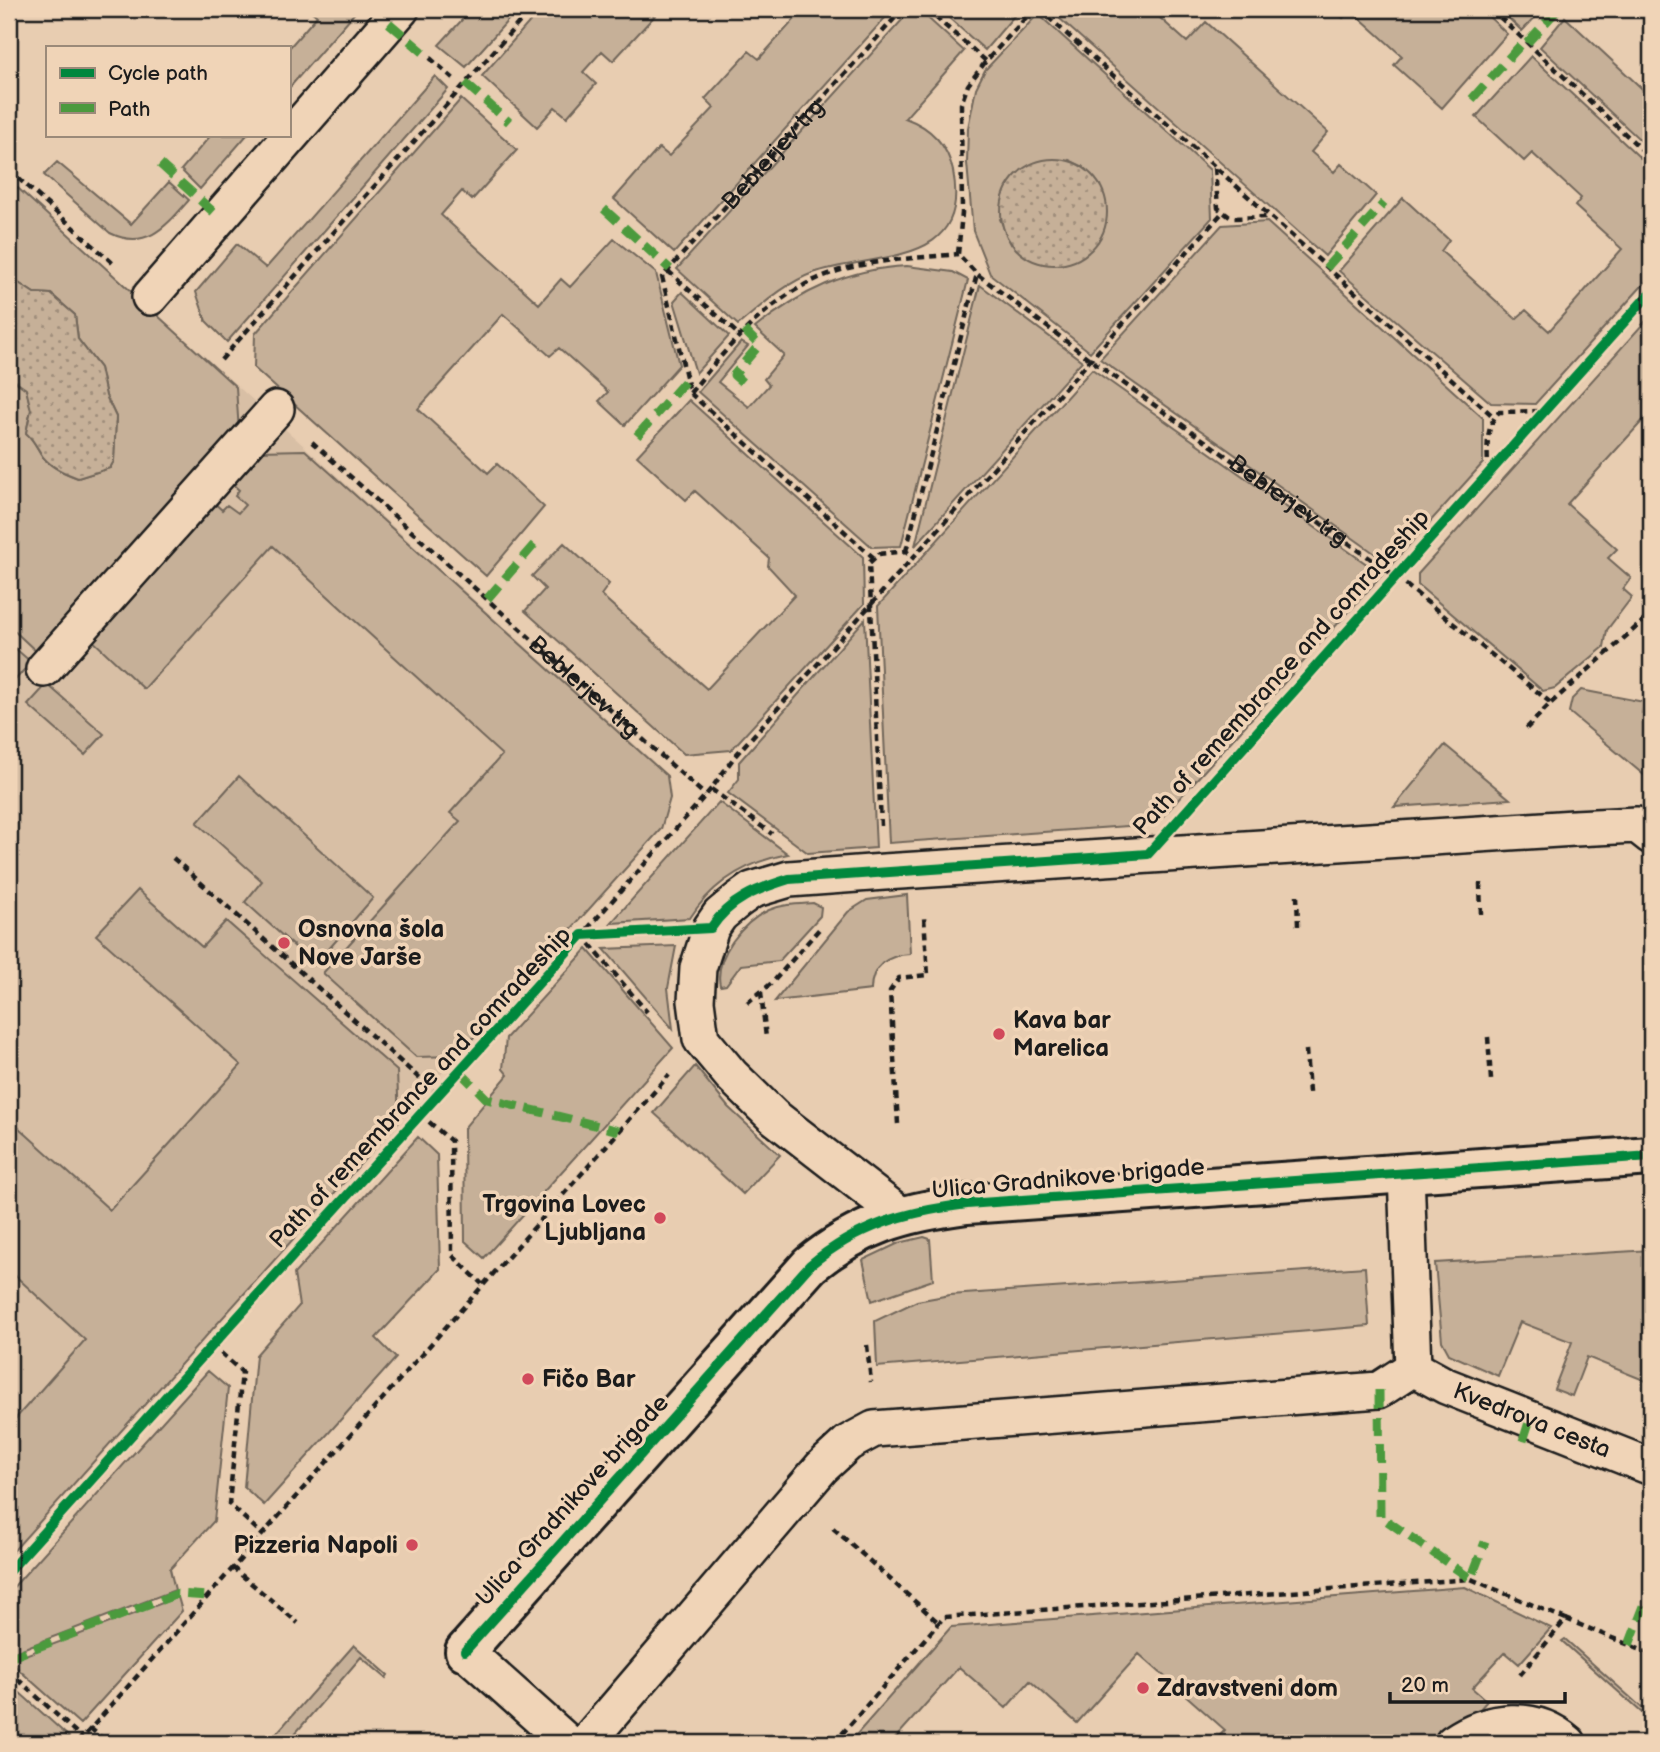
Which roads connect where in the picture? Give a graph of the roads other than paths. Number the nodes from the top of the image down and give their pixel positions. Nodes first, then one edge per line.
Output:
1 (401, 9) edge
2 (150, 297) road end
3 (276, 409) road end
4 (44, 668) dead end
5 (1644, 831) edge
6 (1651, 1156) edge
7 (1406, 1172) junction
8 (902, 1216) junction
9 (1413, 1368) junction
10 (1651, 1466) edge
11 (465, 1651) joint
12 (568, 1743) edge
13 (586, 1743) edge
14 (1453, 1743) edge
15 (1568, 1743) edge

1 - 2 lane
3 - 4 lane
5 - 8 lane, Path of remembrance and comradeship
6 - 7 street, Ulica Gradnikove brigade
7 - 8 street, Ulica Gradnikove brigade
7 - 9 lane
8 - 11 street, Ulica Gradnikove brigade
9 - 10 lane, Kvedrova cesta
9 - 13 lane
11 - 12 lane
14 - 15 lane

